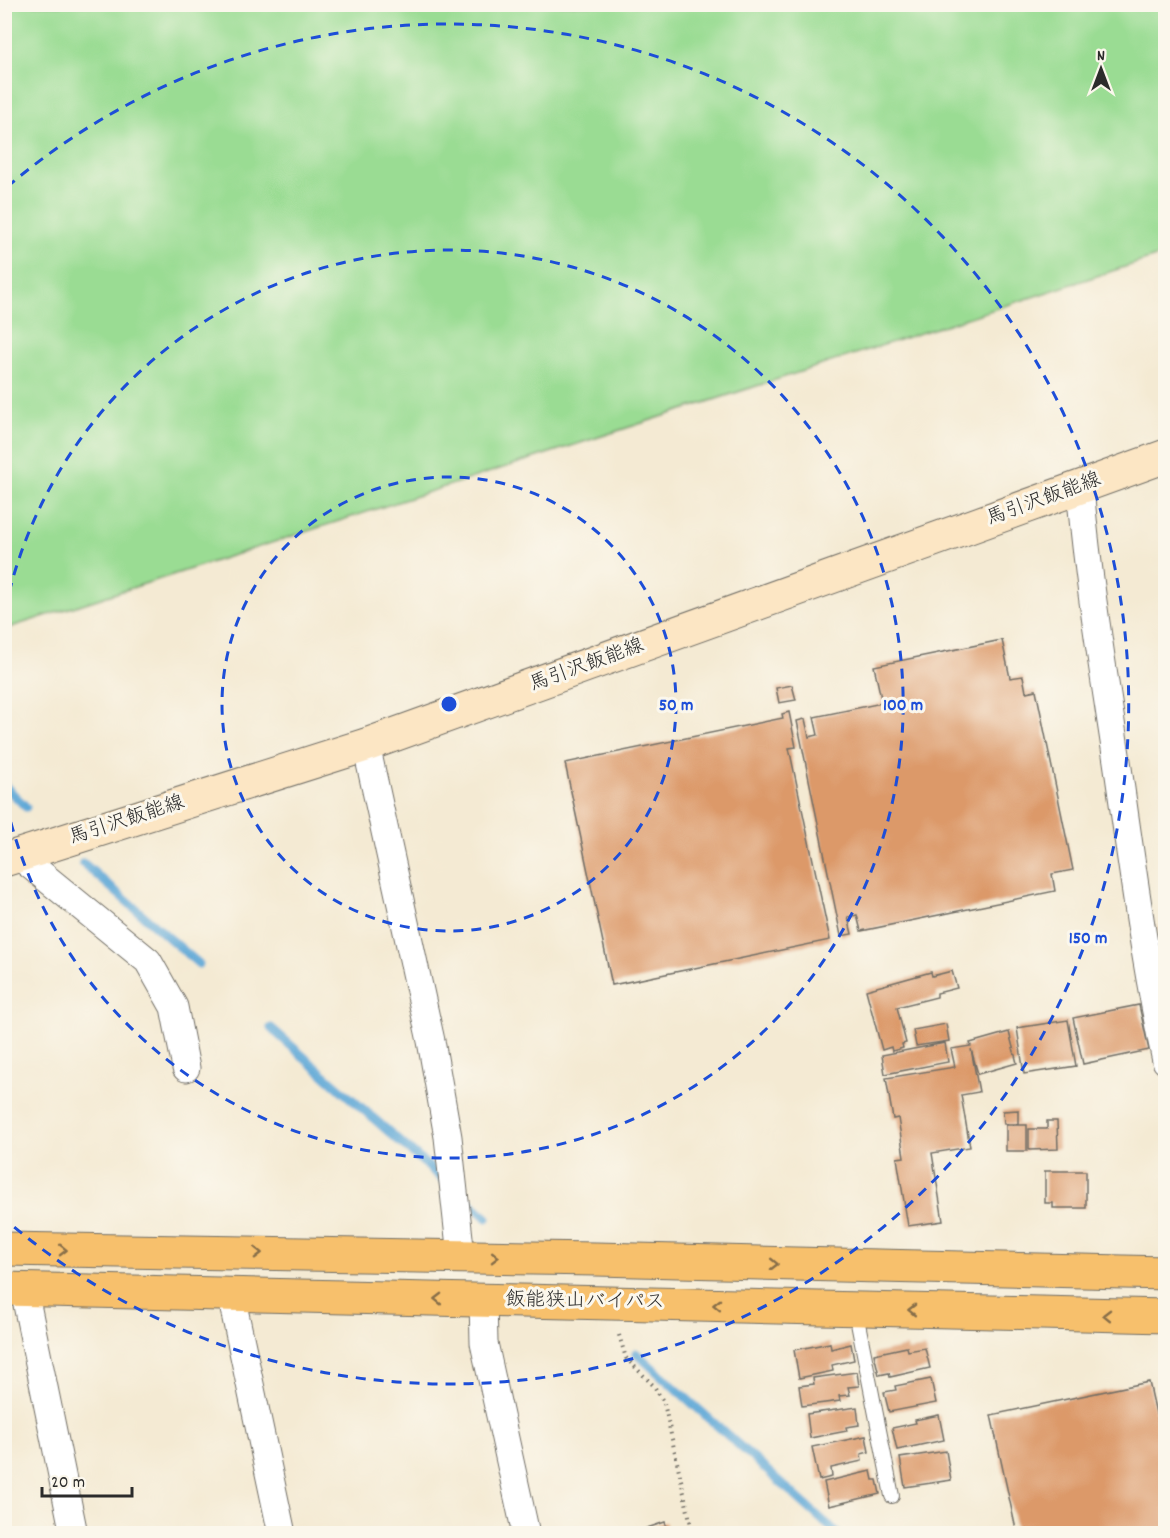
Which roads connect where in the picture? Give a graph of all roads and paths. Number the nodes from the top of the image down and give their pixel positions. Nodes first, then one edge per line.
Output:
1 (1166, 456) edge
2 (1080, 487) junction
3 (366, 744) junction
4 (12, 858) edge
5 (1166, 1061) edge
6 (186, 1068) dead end
7 (4, 1249) edge
8 (461, 1256) junction
9 (1166, 1273) edge
10 (14, 1289) edge
11 (231, 1295) junction
12 (483, 1300) junction
13 (609, 1303) junction
14 (855, 1308) junction
15 (1166, 1316) edge
16 (892, 1496) dead end
17 (74, 1533) edge
18 (282, 1533) edge
19 (526, 1533) edge
20 (693, 1533) edge

1 - 2 main road, 馬引沢飯能線
2 - 3 main road, 馬引沢飯能線
2 - 5 street
3 - 4 main road, 馬引沢飯能線
3 - 8 street
4 - 6 street
7 -> 8 highway
8 -> 9 highway
10 - 11 highway, 飯能狭山バイパス
10 - 17 street
12 -> 11 highway, 飯能狭山バイパス
11 - 18 street
12 - 13 highway, 飯能狭山バイパス
12 - 19 street
14 -> 13 highway, 飯能狭山バイパス
13 - 20 path
15 -> 14 highway, 飯能狭山バイパス
14 - 16 lane

